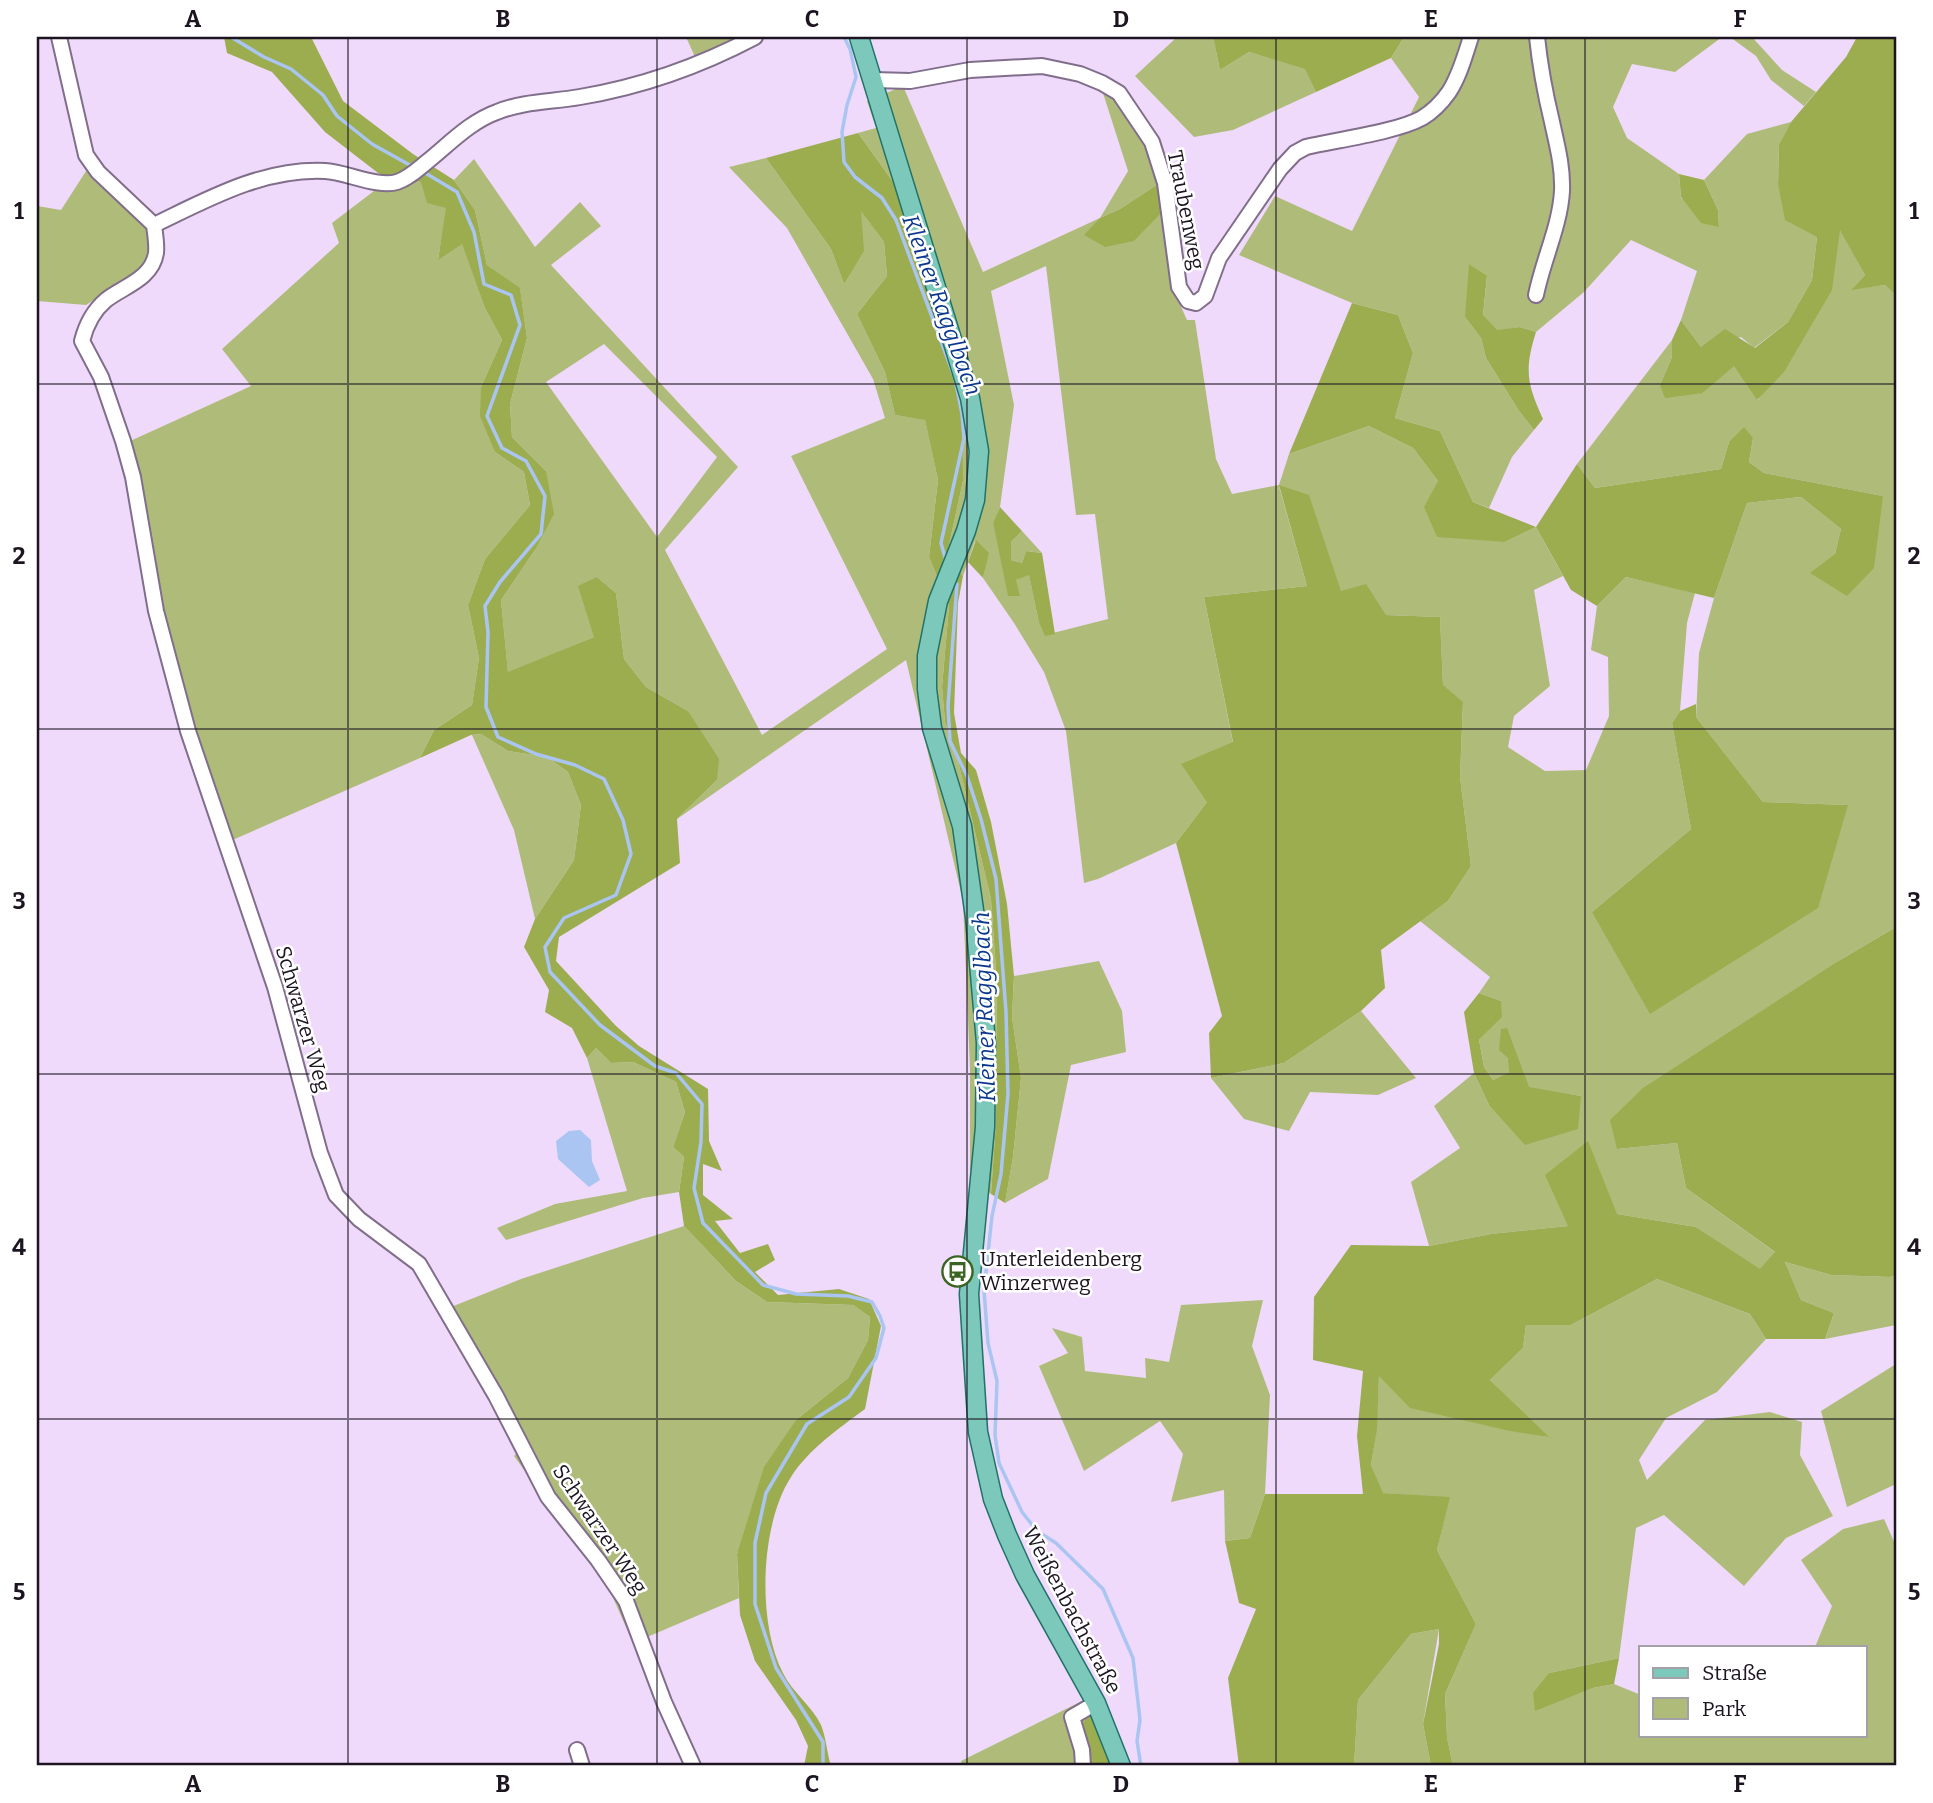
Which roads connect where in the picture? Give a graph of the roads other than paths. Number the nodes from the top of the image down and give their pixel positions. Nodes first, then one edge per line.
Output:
1 (59, 37) edge
2 (755, 37) edge
3 (859, 37) edge
4 (1471, 37) edge
5 (1537, 37) edge
6 (873, 79) junction
7 (155, 225) junction
8 (1536, 295) dead end
9 (1097, 1703) junction
10 (577, 1750) dead end
11 (582, 1766) edge
12 (693, 1766) edge
13 (1083, 1766) edge
14 (1121, 1766) edge

1 - 7 street
2 - 7 street
3 - 6 main road, Weißenbachstraße
4 - 6 street, Traubenweg
5 - 8 street
6 - 9 main road, Weißenbachstraße
7 - 12 street, Schwarzer Weg
9 - 13 street
9 - 14 main road, Weißenbachstraße
10 - 11 street

